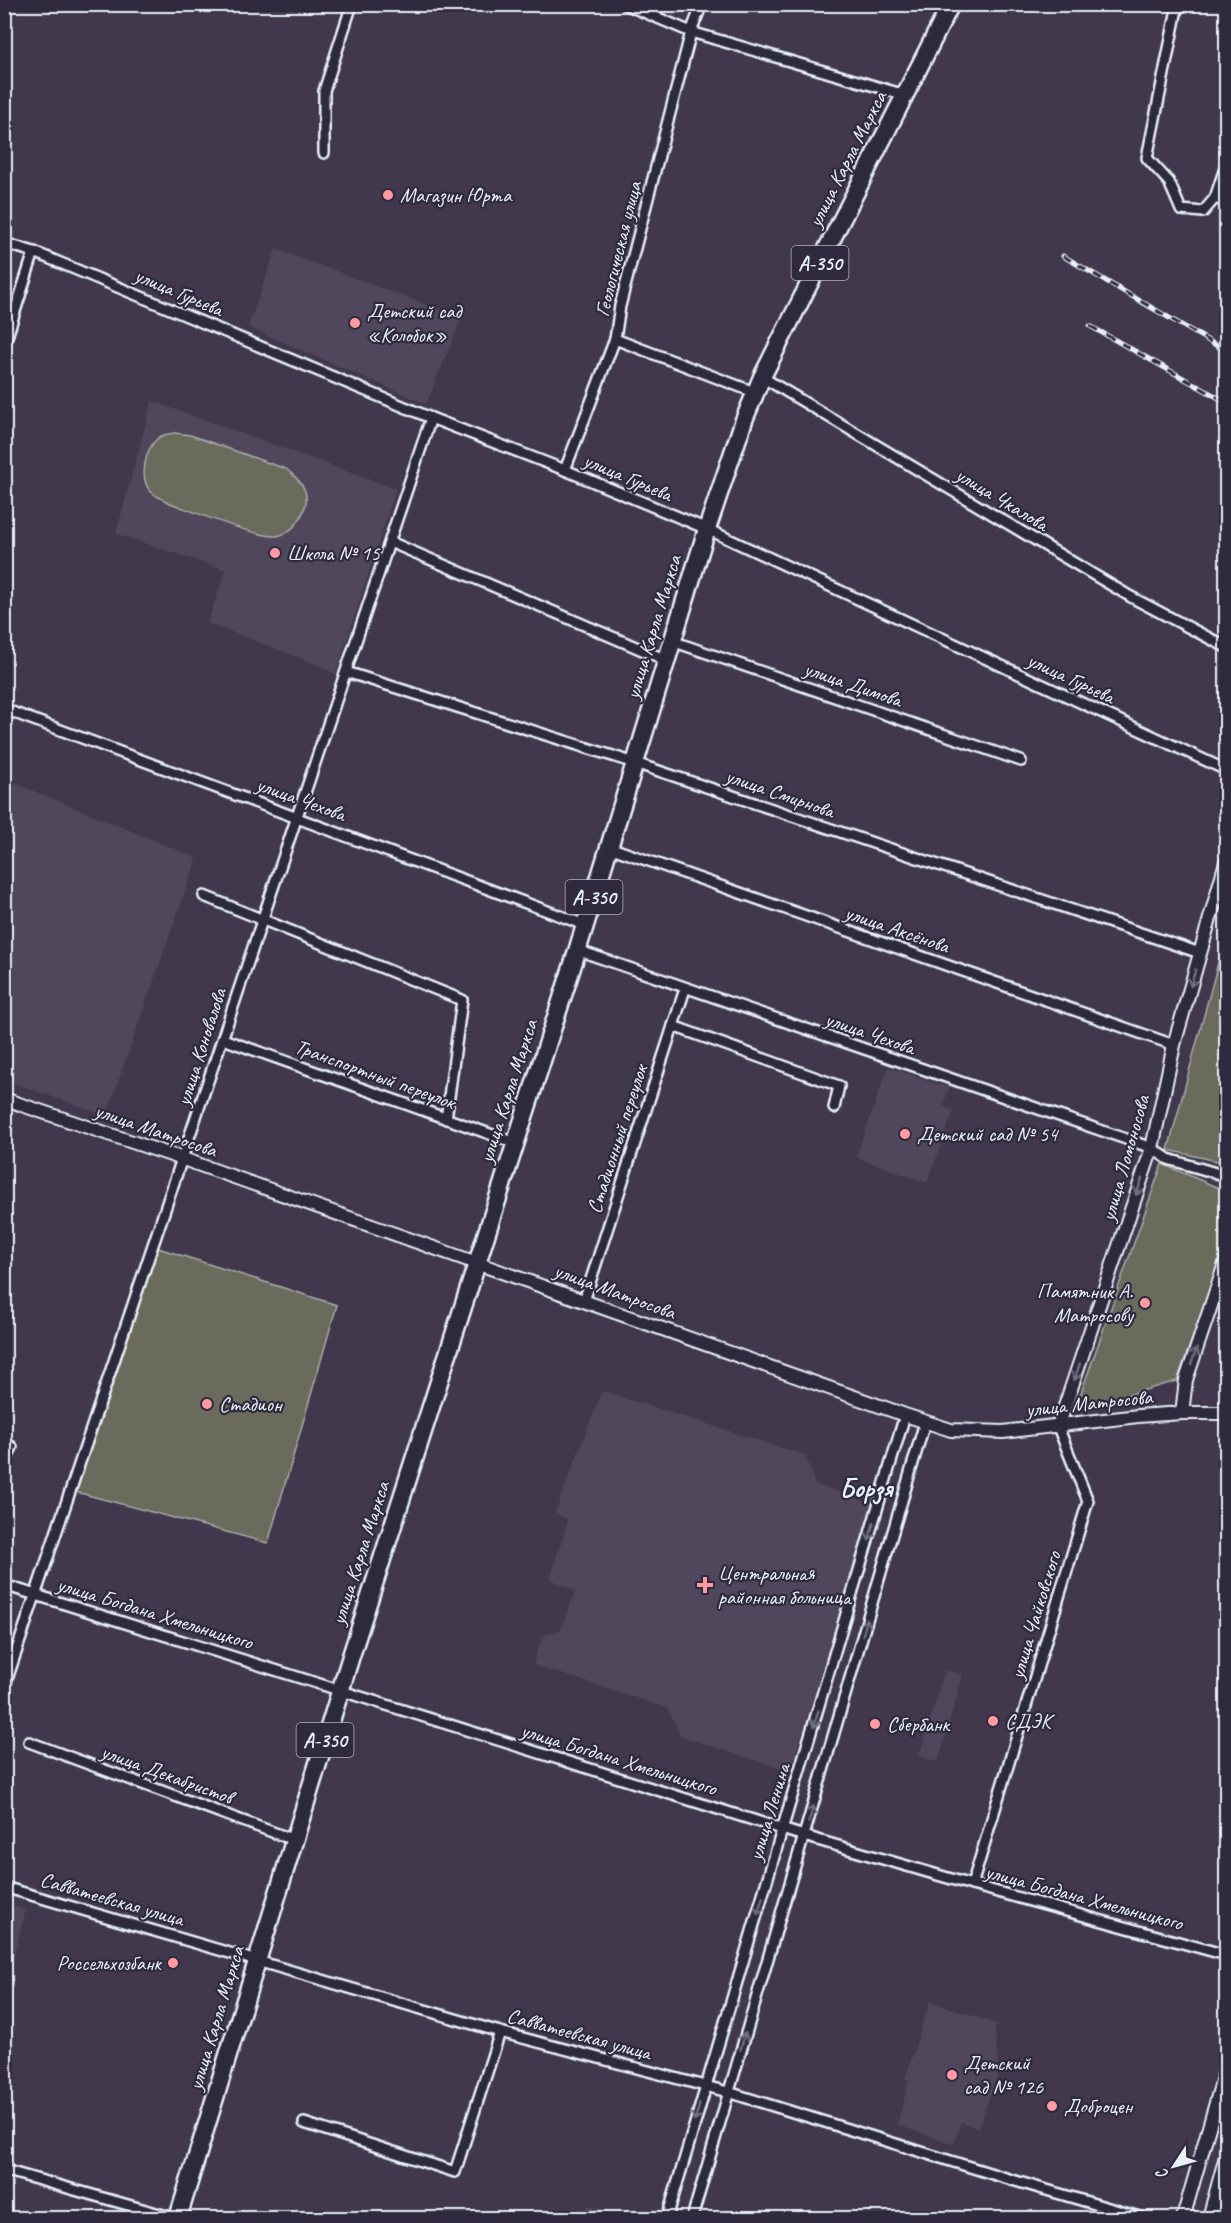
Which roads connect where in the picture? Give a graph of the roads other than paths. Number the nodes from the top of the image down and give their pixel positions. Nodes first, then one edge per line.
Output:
1 (352, 4) edge
2 (625, 4) edge
3 (702, 4) edge
4 (951, 4) edge
5 (1178, 4) edge
6 (691, 32) junction
7 (905, 95) junction
8 (324, 153) dead end
9 (1227, 165) edge
10 (1215, 198) junction
11 (1227, 202) edge
12 (4, 243) edge
13 (34, 252) junction
14 (615, 339) junction
15 (4, 346) edge
16 (762, 377) junction
17 (754, 392) junction
18 (431, 418) junction
19 (565, 470) junction
20 (707, 529) junction
21 (390, 542) junction
22 (672, 641) junction
23 (1227, 647) edge
24 (666, 660) junction
25 (346, 672) junction
26 (4, 709) edge
27 (1022, 760) dead end
28 (635, 764) junction
29 (1227, 770) edge
30 (297, 817) junction
31 (609, 847) junction
32 (1227, 862) edge
33 (204, 896) dead end
34 (263, 919) junction
35 (585, 925) junction
36 (577, 950) junction
37 (1200, 953) junction
38 (685, 989) junction
39 (673, 1026) junction
40 (223, 1039) junction
41 (1174, 1045) junction
42 (4, 1099) edge
43 (834, 1108) dead end
44 (446, 1119) junction
45 (514, 1143) junction
46 (1152, 1148) junction
47 (183, 1159) junction
48 (1227, 1176) edge
49 (1227, 1261) edge
50 (477, 1263) junction
51 (584, 1301) junction
52 (1182, 1413) junction
53 (1227, 1413) edge
54 (905, 1415) junction
55 (925, 1422) junction
56 (1058, 1426) junction
57 (4, 1442) edge
58 (4, 1465) edge
59 (4, 1585) edge
60 (37, 1595) junction
61 (4, 1688) edge
62 (340, 1690) junction
63 (29, 1742) dead end
64 (783, 1829) junction
65 (804, 1836) junction
66 (294, 1840) junction
67 (972, 1885) junction
68 (4, 1887) edge
69 (1227, 1955) edge
70 (257, 1960) junction
71 (500, 2032) junction
72 (1227, 2068) edge
73 (705, 2085) junction
74 (728, 2092) junction
75 (304, 2123) dead end
76 (1227, 2156) edge
77 (4, 2170) edge
78 (176, 2218) edge
79 (667, 2218) edge
80 (692, 2218) edge
81 (1143, 2218) edge
82 (1182, 2218) edge
83 (1209, 2218) edge

1 - 8 street
2 - 6 street
3 - 6 street, Геологическая улица
4 - 7 highway, улица Карла Маркса / А-350
5 - 10 street
6 - 7 street
6 - 14 street, Геологическая улица
7 - 16 highway, улица Карла Маркса / А-350
9 - 10 street
10 - 11 street
12 - 13 street, улица Гурьева
13 - 15 street
13 - 18 street, улица Гурьева
14 - 17 street
14 - 19 street, Геологическая улица
16 - 17 highway, улица Карла Маркса / А-350
16 - 23 street, улица Чкалова
17 - 20 highway, улица Карла Маркса / А-350
18 - 19 street, улица Гурьева
18 - 21 street, улица Коновалова
19 - 20 street, улица Гурьева
20 - 22 highway, улица Карла Маркса / А-350
20 - 29 street, улица Гурьева
21 - 24 street
21 - 25 street, улица Коновалова
22 - 24 highway, улица Карла Маркса / А-350
22 - 27 street, улица Димова
24 - 28 highway, улица Карла Маркса / А-350
25 - 28 street, улица Смирнова
25 - 30 street, улица Коновалова
26 - 30 street, улица Чехова
28 - 31 highway, улица Карла Маркса / А-350
28 - 37 street, улица Смирнова
30 - 34 street, улица Коновалова
30 - 35 street, улица Чехова
31 - 35 highway, улица Карла Маркса / А-350
31 - 41 street, улица Аксёнова
32 - 37 street, улица Ломоносова
33 - 34 street
34 - 40 street, улица Коновалова
34 - 44 street
35 - 36 highway, улица Карла Маркса / А-350
36 - 38 street, улица Чехова
36 - 45 highway, улица Карла Маркса / А-350
37 -> 41 street, улица Ломоносова
38 - 39 street, Стадионный переулок
38 - 46 street, улица Чехова
39 - 43 street
39 - 51 street, Стадионный переулок
40 - 44 street, Транспортный переулок
40 - 47 street, улица Коновалова
41 - 46 street, улица Ломоносова
42 - 47 street, улица Матросова
44 - 45 street, Транспортный переулок
45 - 50 highway, улица Карла Маркса / А-350
46 - 48 street, улица Чехова
46 -> 56 street, улица Ломоносова
47 - 50 street, улица Матросова
47 - 60 street, улица Коновалова
52 -> 49 street
50 - 51 street, улица Матросова
50 - 62 highway, улица Карла Маркса / А-350
51 - 54 street, улица Матросова
52 - 53 street, улица Матросова
52 - 56 street, улица Матросова
54 - 55 street, улица Матросова
54 -> 64 street, улица Ленина
55 - 56 street, улица Матросова
65 -> 55 street, улица Ленина
56 - 67 street, улица Чайковского
57 - 58 street
59 - 60 street, улица Богдана Хмельницкого
60 - 61 street, улица Коновалова
60 - 62 street, улица Богдана Хмельницкого
62 - 64 street, улица Богдана Хмельницкого
62 - 66 highway, улица Карла Маркса / А-350
63 - 66 street, улица Декабристов
64 - 65 street, улица Богдана Хмельницкого
64 -> 73 street, улица Ленина
65 - 67 street, улица Богдана Хмельницкого
74 -> 65 street, улица Ленина
66 - 70 highway, улица Карла Маркса / А-350
67 - 69 street, улица Богдана Хмельницкого
68 - 70 street, Савватеевская улица
70 - 71 street, Савватеевская улица
70 - 78 highway, улица Карла Маркса / А-350
71 - 73 street, Савватеевская улица
71 - 75 street
72 - 82 street
73 - 74 street, Савватеевская улица
73 -> 79 street, улица Ленина
74 - 80 street, улица Ленина
74 - 81 street, Савватеевская улица
76 - 83 street
77 - 78 street

